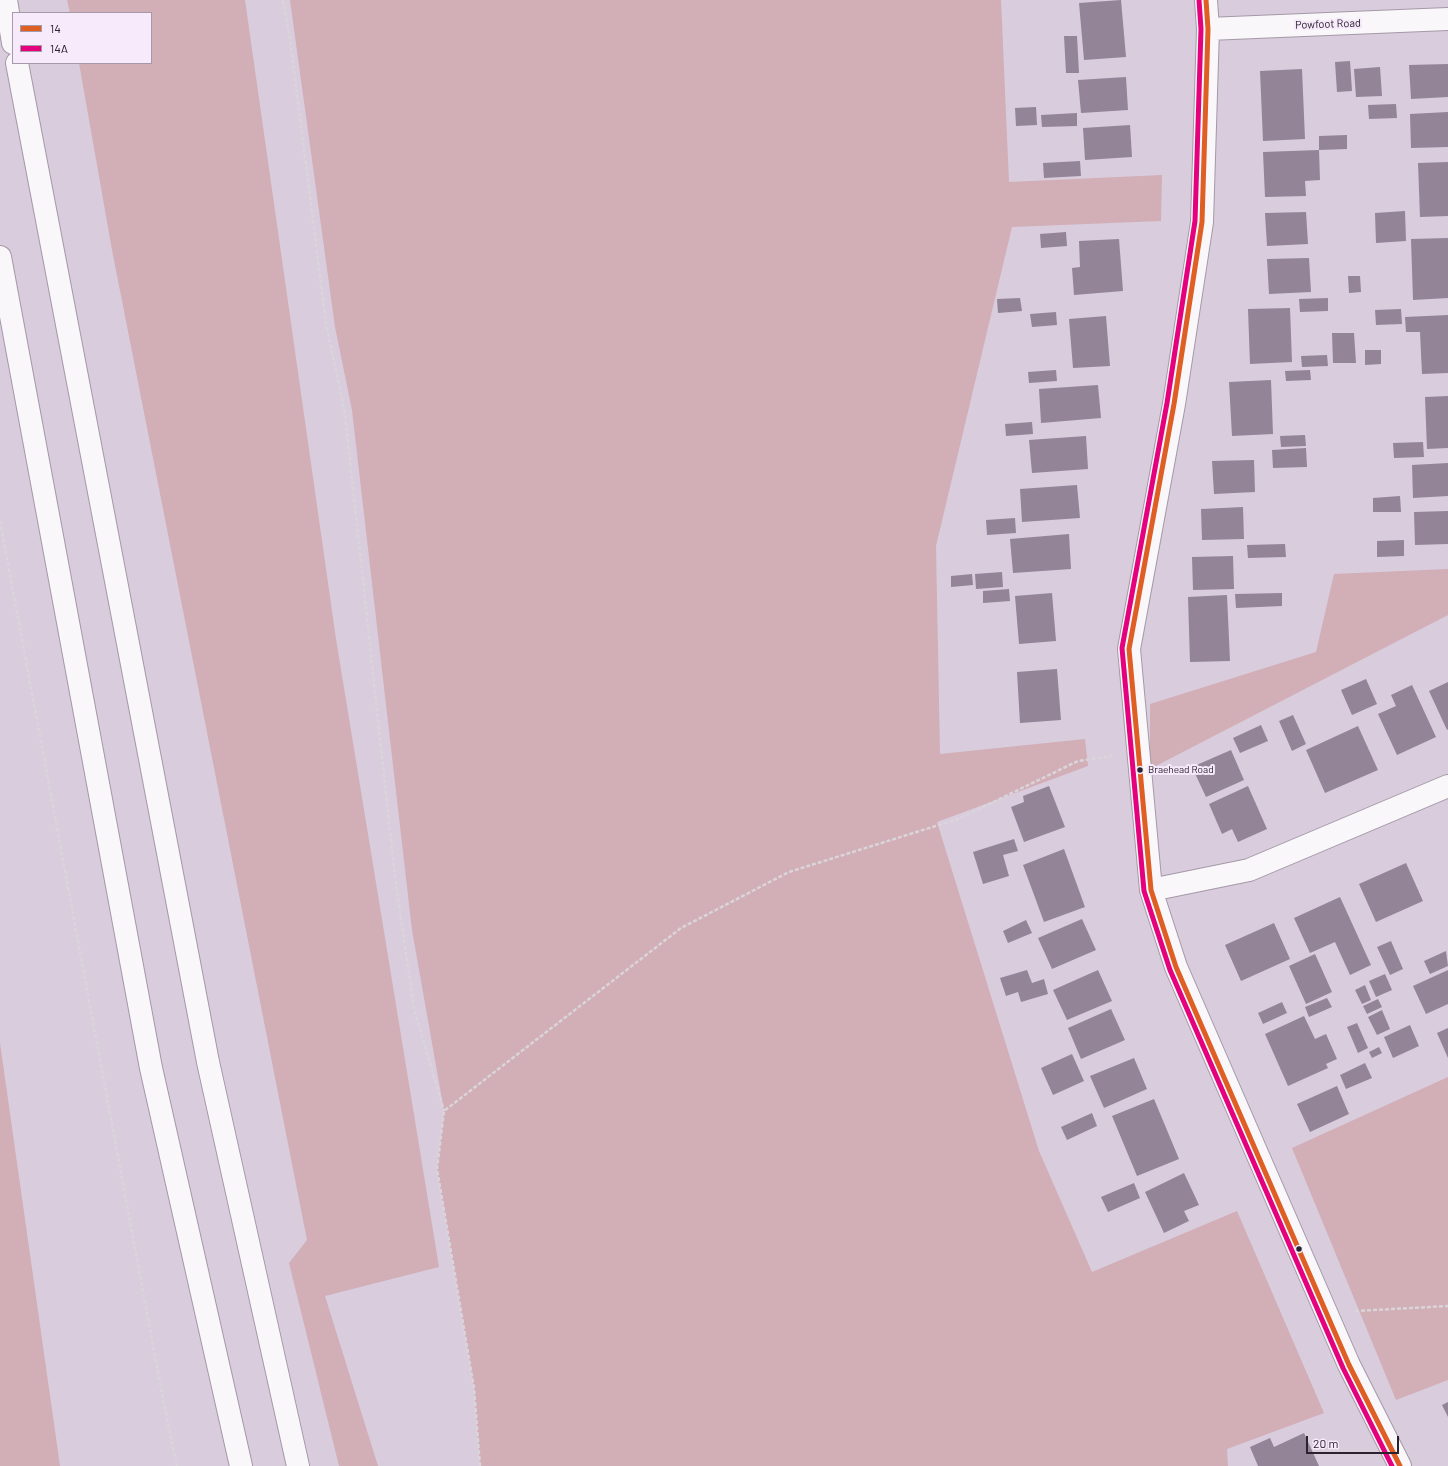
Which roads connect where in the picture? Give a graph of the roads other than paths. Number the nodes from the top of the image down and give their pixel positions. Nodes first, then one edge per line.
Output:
1 (6, 0) edge
2 (1206, 0) edge
3 (1448, 19) edge
4 (1208, 29) junction
5 (12, 36) edge
6 (17, 64) edge
7 (0, 257) edge
8 (1446, 792) edge
9 (1150, 890) junction
10 (241, 1466) edge
11 (298, 1466) edge
12 (1400, 1466) edge

1 - 5 main road
2 - 4 main road
3 - 4 main road, Powfoot Road
4 - 9 main road
6 - 11 main road
7 - 10 main road
8 - 9 main road
9 - 12 main road

